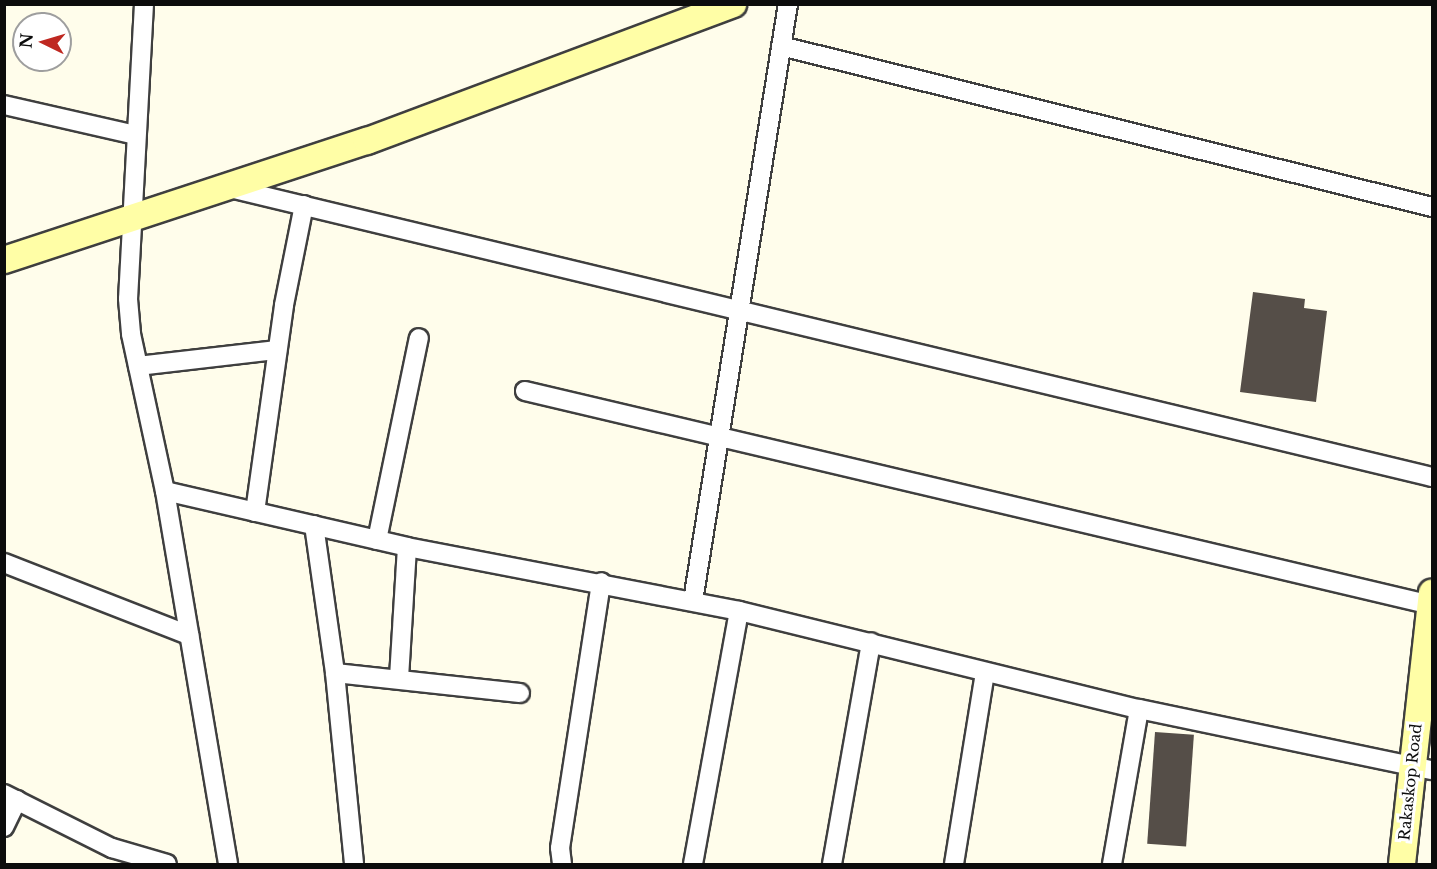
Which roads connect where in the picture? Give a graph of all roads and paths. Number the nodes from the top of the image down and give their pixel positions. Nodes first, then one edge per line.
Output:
1 (144, 4) edge
2 (788, 4) edge
3 (732, 5) edge
4 (781, 46) junction
5 (4, 105) edge
6 (136, 135) junction
7 (230, 188) junction
8 (304, 206) junction
9 (1432, 207) edge
10 (132, 221) junction
11 (4, 260) edge
12 (738, 310) junction
13 (419, 338) dead end
14 (278, 350) junction
15 (138, 366) junction
16 (525, 391) dead end
17 (719, 436) junction
18 (1432, 477) edge
19 (165, 491) junction
20 (255, 512) junction
21 (314, 525) junction
22 (377, 540) junction
23 (407, 547) junction
24 (4, 563) edge
25 (601, 582) junction
26 (1432, 599) edge
27 (693, 601) junction
28 (739, 611) junction
29 (189, 635) junction
30 (871, 642) junction
31 (334, 673) junction
32 (985, 673) junction
33 (399, 678) junction
34 (520, 693) dead end
35 (1139, 709) junction
36 (1421, 768) edge
37 (11, 797) edge
38 (4, 827) edge
39 (112, 856) edge
40 (167, 864) edge
41 (228, 864) edge
42 (354, 864) edge
43 (562, 864) edge
44 (693, 864) edge
45 (832, 864) edge
46 (954, 864) edge
47 (1112, 864) edge
48 (1402, 864) edge

1 - 6 street
2 - 4 street
3 - 7 main road
4 - 9 street
4 - 12 street
5 - 6 street
6 - 10 street
7 - 8 street
7 - 10 main road
8 - 12 street
8 - 14 street
10 - 11 main road
10 - 15 street
12 - 17 street
12 - 18 street
13 - 22 street
14 - 15 street
14 - 20 street
15 - 19 street
16 - 17 street
17 - 26 street
17 - 27 street
19 - 20 street
19 - 29 street
20 - 21 street
21 - 22 street
21 - 31 street
22 - 23 street
23 - 25 street
23 - 33 street
24 - 29 street
25 - 27 street
25 - 43 street
26 - 36 main road, Rakaskop Road
27 - 28 street
28 - 30 street
28 - 44 street
29 - 41 street
30 - 32 street
30 - 45 street
31 - 33 street
31 - 42 street
32 - 35 street
32 - 46 street
33 - 34 street
35 - 36 street
35 - 47 street
36 - 48 main road, Rakaskop Road
37 - 38 street
37 - 39 street
39 - 40 street

